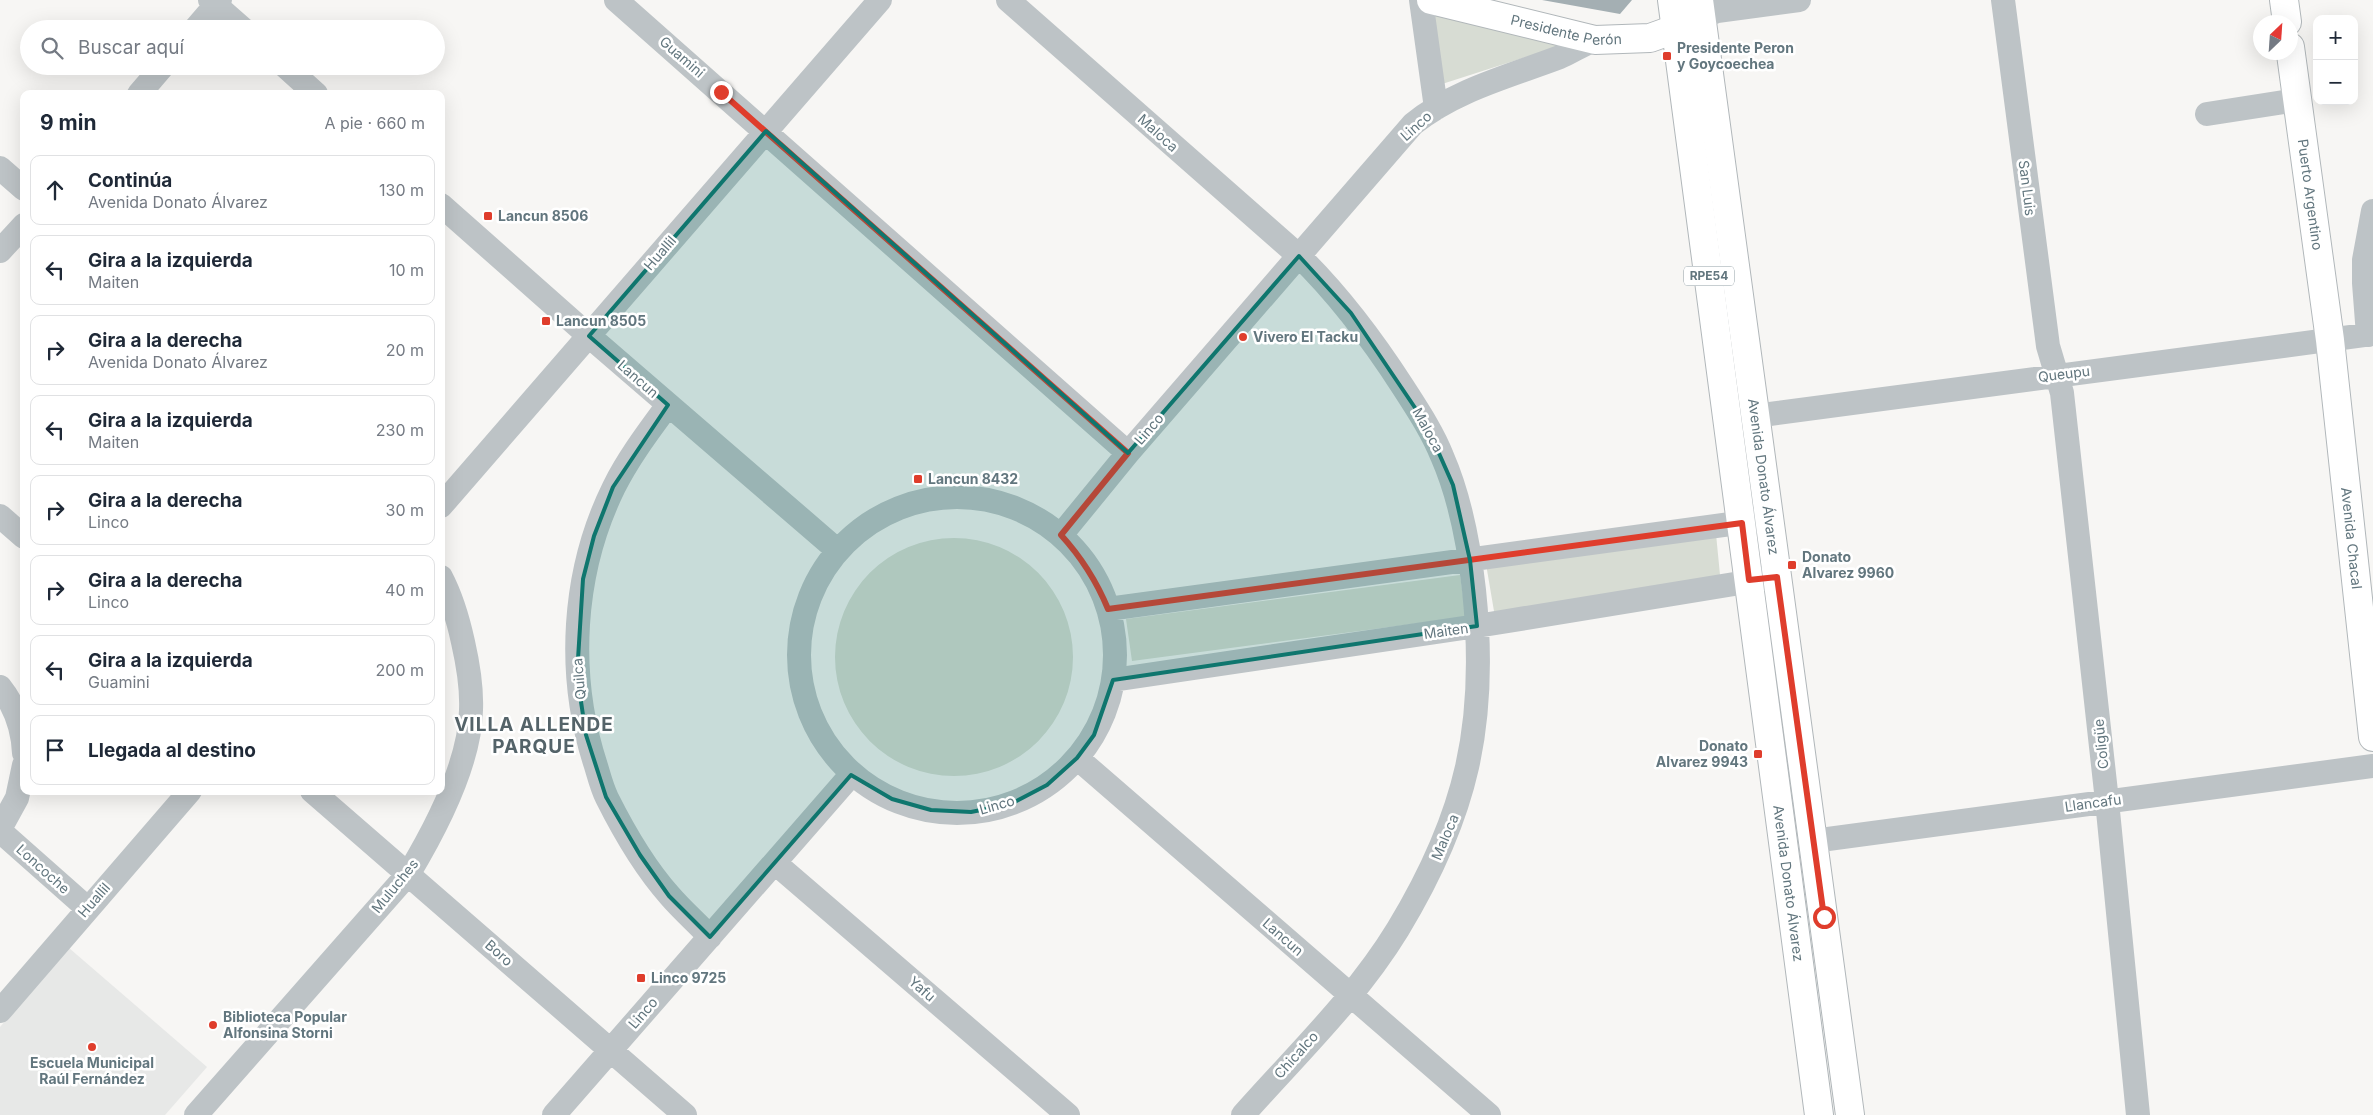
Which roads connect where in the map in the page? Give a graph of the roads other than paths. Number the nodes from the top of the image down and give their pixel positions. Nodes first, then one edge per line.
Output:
1 (616, 0) edge
2 (880, 0) edge
3 (1008, 0) edge
4 (1421, 0) edge
5 (1430, 0) edge
6 (1672, 0) edge
7 (1799, 0) edge
8 (2003, 0) edge
9 (2284, 0) edge
10 (216, 2) edge
11 (1700, 8) edge
12 (2286, 15) edge
13 (202, 20) edge
14 (234, 20) edge
15 (1675, 28) junction
16 (1595, 40) junction
17 (2292, 60) edge
18 (154, 75) edge
19 (295, 75) edge
20 (141, 90) edge
21 (312, 90) edge
22 (2297, 100) junction
23 (1436, 108) junction
24 (2206, 114) dead end
25 (766, 131) junction
26 (0, 168) edge
27 (20, 186) edge
28 (445, 209) edge
29 (2373, 211) edge
30 (20, 228) edge
31 (0, 251) edge
32 (1299, 256) junction
33 (2371, 335) edge
34 (588, 336) junction
35 (2330, 340) junction
36 (2057, 375) junction
37 (668, 405) junction
38 (1755, 416) junction
39 (1128, 453) junction
40 (445, 501) edge
41 (0, 516) edge
42 (1769, 518) junction
43 (1742, 523) junction
44 (20, 534) edge
45 (1061, 535) junction
46 (837, 550) junction
47 (1470, 560) junction
48 (1777, 577) junction
49 (1749, 580) junction
50 (445, 587) edge
51 (1108, 609) junction
52 (1478, 626) junction
53 (1113, 680) junction
54 (0, 688) edge
55 (20, 726) edge
56 (2373, 737) edge
57 (1077, 758) junction
58 (2373, 766) edge
59 (851, 775) junction
60 (20, 784) edge
61 (186, 795) edge
62 (317, 795) edge
63 (2107, 801) junction
64 (0, 830) edge
65 (1813, 841) junction
66 (775, 863) junction
67 (409, 873) junction
68 (87, 908) junction
69 (710, 936) junction
70 (1350, 995) junction
71 (0, 1011) edge
72 (611, 1050) junction
73 (196, 1115) edge
74 (554, 1115) edge
75 (685, 1115) edge
76 (1068, 1115) edge
77 (1243, 1115) edge
78 (1489, 1115) edge
79 (1819, 1115) edge
80 (1850, 1115) edge
81 (2138, 1115) edge

1 - 25 street, Guamini
2 - 25 street, Huallil
3 - 32 street, Maloca
4 - 23 street
5 - 16 main road, Presidente Perón
6 - 15 main road, RPE54
7 - 11 street, Presidente Perón
8 - 36 street, San Luis
9 - 12 main road
10 - 13 street
10 - 14 street
11 - 15 street, Presidente Perón
11 - 38 main road, Avenida Donato Álvarez / RPE54
15 - 16 main road, Presidente Perón
15 - 43 main road, Avenida Donato Álvarez / RPE54
16 - 23 street, Linco
17 - 22 main road, Puerto Argentino
18 - 20 street
19 - 21 street
22 - 24 street
22 - 35 main road, Puerto Argentino
23 - 32 street, Linco
25 - 34 street, Huallil
25 - 39 street, Guamini
26 - 27 street
28 - 34 street, Lancun
29 - 33 street
30 - 31 street
32 - 39 street, Linco
32 - 47 street, Maloca
33 - 35 street, Queupu
34 - 37 street, Lancun
34 - 40 street, Huallil
35 - 36 street, Queupu
35 - 56 main road, Avenida Chacal
36 - 38 street, Queupu
36 - 63 street, Coligüe
37 - 46 street, Lancun
37 - 69 street, Quilca
38 - 42 main road, Avenida Donato Álvarez / RPE54
39 - 45 street, Linco
41 - 44 street
42 - 43 street
42 - 48 main road, Avenida Donato Álvarez / RPE54
43 - 47 street
43 - 49 main road, Avenida Donato Álvarez / RPE54
45 - 46 street, Linco
45 - 51 street, Linco
46 - 59 street, Linco
47 - 51 street
47 - 52 street, Maloca
48 - 49 street, Maiten
48 - 65 main road, Avenida Donato Álvarez / RPE54
49 - 52 street, Maiten
49 - 79 main road, Avenida Donato Álvarez / RPE54
50 - 67 street, Muluches
51 - 53 street, Linco
52 - 53 street, Maiten
52 - 70 street, Maloca
53 - 57 street, Linco
54 - 55 street
57 - 59 street, Linco
57 - 70 street, Lancun
58 - 63 street, Llancafu
59 - 66 street, Linco
60 - 64 street
61 - 68 street, Huallil
62 - 67 street, Boro
63 - 65 street, Llancafu
63 - 81 street, Coligüe
64 - 68 street, Loncoche
65 - 80 main road, Avenida Donato Álvarez / RPE54
66 - 69 street, Linco
66 - 76 street, Yafu
67 - 72 street, Boro
67 - 73 street, Muluches
68 - 71 street, Huallil
69 - 72 street, Linco
70 - 77 street, Chicalco
70 - 78 street, Lancun
72 - 74 street, Linco
72 - 75 street, Boro

